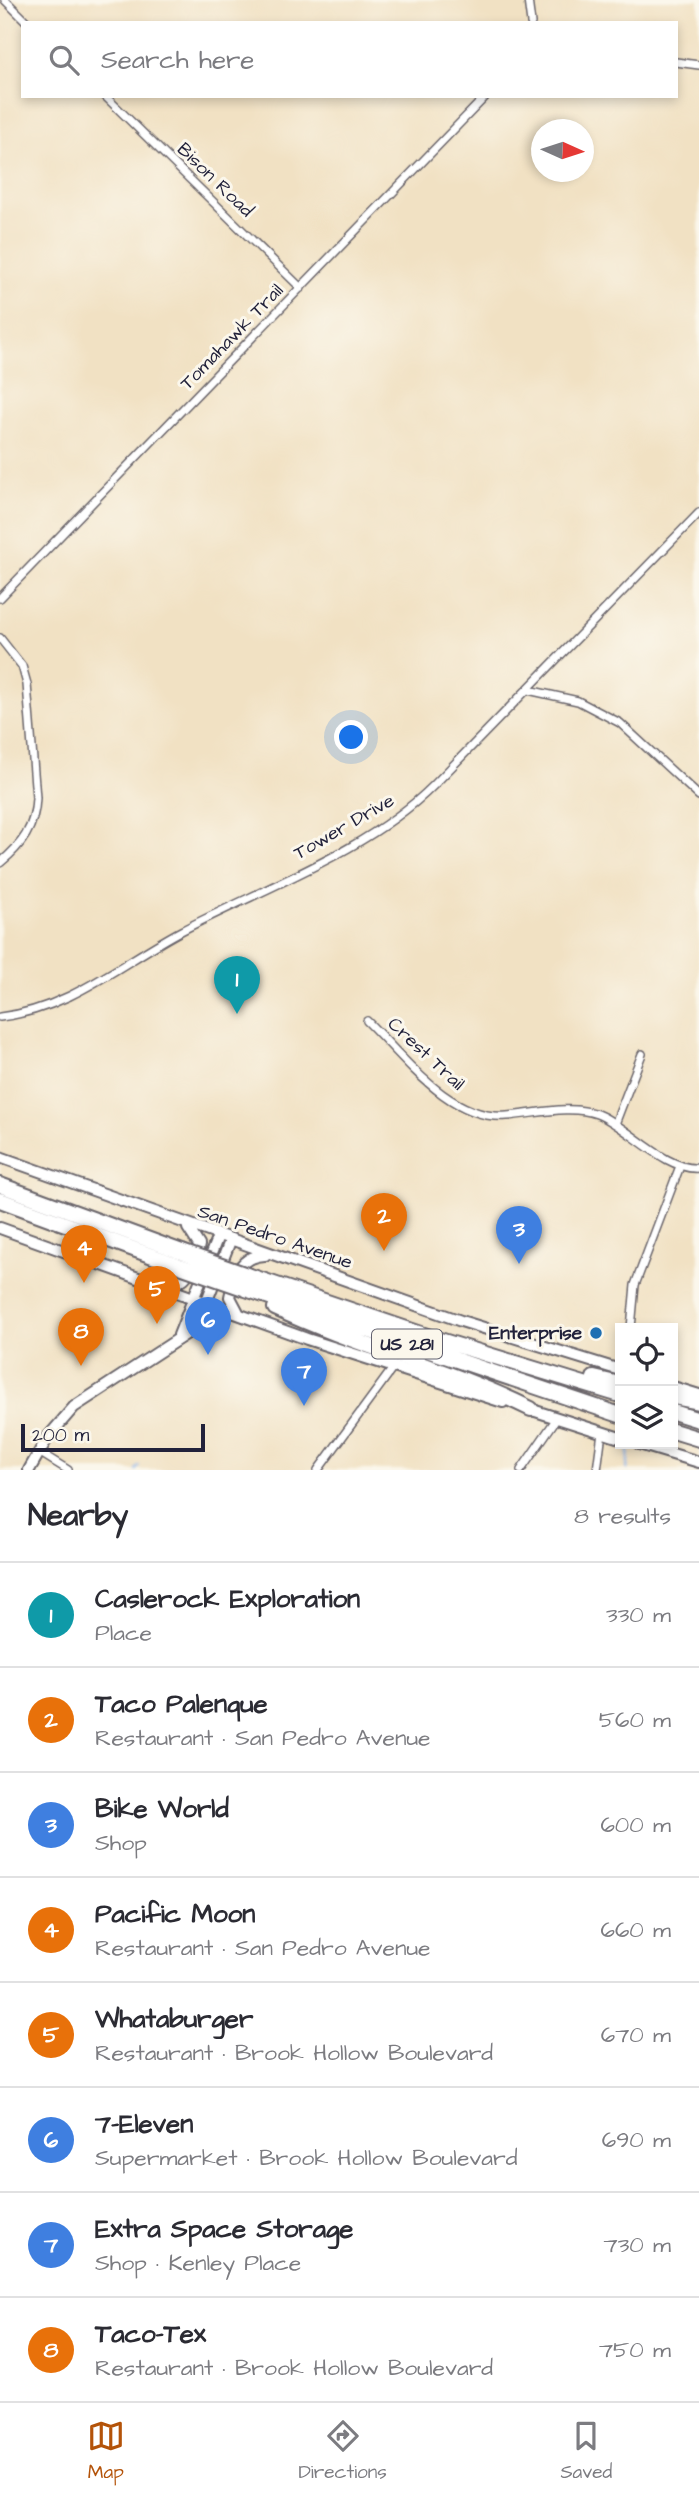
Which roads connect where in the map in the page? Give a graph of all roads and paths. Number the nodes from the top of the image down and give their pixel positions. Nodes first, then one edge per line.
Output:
1 (5, 0) edge
2 (528, 0) edge
3 (26, 21) edge
4 (531, 21) edge
5 (678, 62) edge
6 (699, 65) edge
7 (107, 98) edge
8 (484, 98) edge
9 (301, 288) junction
10 (699, 513) edge
11 (0, 598) edge
12 (0, 638) edge
13 (528, 690) junction
14 (699, 796) edge
15 (0, 863) edge
16 (0, 1017) edge
17 (367, 1021) dead end
18 (642, 1054) dead end
19 (615, 1124) junction
20 (0, 1157) edge
21 (680, 1166) junction
22 (699, 1168) edge
23 (0, 1185) edge
24 (0, 1200) edge
25 (182, 1223) junction
26 (0, 1228) edge
27 (218, 1236) junction
28 (230, 1241) junction
29 (271, 1255) junction
30 (180, 1258) junction
31 (250, 1286) junction
32 (161, 1287) junction
33 (174, 1292) junction
34 (201, 1301) junction
35 (236, 1314) junction
36 (190, 1323) junction
37 (631, 1323) edge
38 (430, 1337) junction
39 (393, 1368) junction
40 (615, 1370) edge
41 (615, 1370) edge
42 (678, 1389) edge
43 (615, 1393) edge
44 (699, 1395) edge
45 (678, 1397) edge
46 (699, 1402) edge
47 (531, 1409) junction
48 (615, 1413) edge
49 (678, 1414) edge
50 (557, 1418) junction
51 (699, 1420) edge
52 (602, 1432) junction
53 (678, 1433) edge
54 (615, 1436) edge
55 (699, 1439) edge
56 (656, 1449) edge
57 (39, 1452) junction
58 (699, 1462) edge
59 (29, 1470) edge
60 (68, 1470) edge
61 (318, 1470) edge
62 (521, 1470) edge
63 (597, 1470) edge

1 - 3 street
2 - 4 street
5 - 6 street
7 - 9 street, Bison Road
8 - 9 street, Tomahawk Trail
9 - 11 street, Tomahawk Trail
10 - 13 street, Tower Drive
12 - 15 street
13 - 14 street
13 - 16 street, Tower Drive
17 - 19 street, Crest Trail
18 - 19 street
19 - 21 street, Crest Trail
20 - 25 main road, San Pedro Avenue
21 - 22 street, Crest Trail
21 - 37 street
23 - 30 highway, US 281
24 - 30 highway, US 281
25 - 27 main road, San Pedro Avenue
25 - 32 main road
26 - 32 main road
27 - 28 main road, San Pedro Avenue
27 - 34 main road
28 - 29 main road, San Pedro Avenue
28 - 34 main road
29 - 35 main road
29 - 40 main road, San Pedro Avenue
30 - 31 highway, US 281, bridge
31 - 38 highway, US 281
31 - 47 highway
31 - 48 highway, US 281
32 - 33 main road
33 - 34 main road
33 - 36 main road
34 - 35 main road
34 - 36 main road
35 - 36 main road
35 - 39 main road
36 - 57 main road
38 - 41 highway
38 - 43 highway, US 281
39 - 47 main road
39 - 61 street
42 - 44 main road
45 - 46 highway
47 - 50 main road
49 - 51 highway
50 - 52 main road
50 - 62 street
52 - 54 main road
52 - 63 street
53 - 55 highway
56 - 58 main road
57 - 59 main road
57 - 60 street

